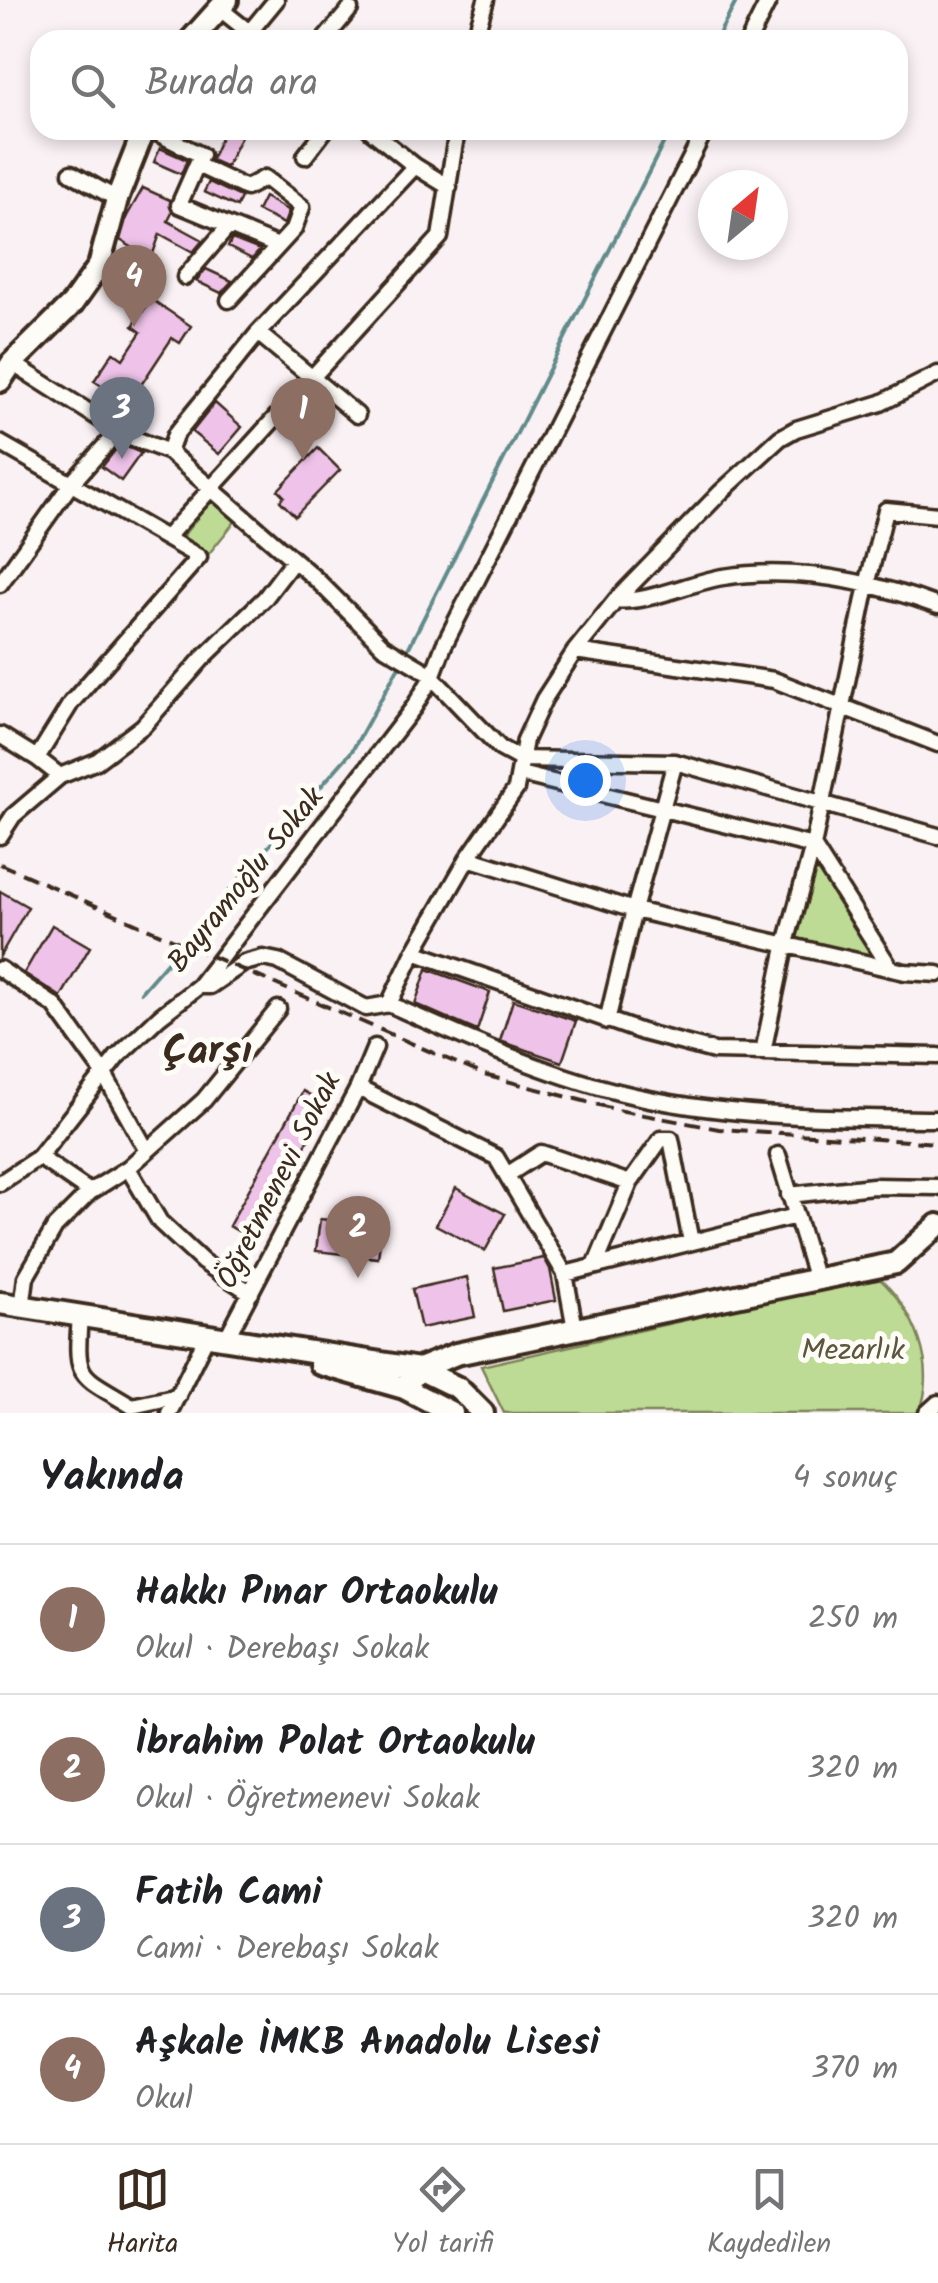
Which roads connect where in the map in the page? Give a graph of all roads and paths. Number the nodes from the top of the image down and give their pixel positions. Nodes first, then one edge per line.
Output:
1 (276, 0) edge
2 (486, 0) edge
3 (769, 0) edge
4 (223, 4) edge
5 (350, 10) dead end
6 (199, 30) edge
7 (244, 30) edge
8 (255, 30) edge
9 (333, 30) edge
10 (477, 30) edge
11 (753, 30) edge
12 (143, 140) edge
13 (170, 140) edge
14 (317, 140) edge
15 (382, 140) edge
16 (455, 140) edge
17 (700, 140) edge
18 (305, 156) dead end
19 (197, 165) junction
20 (415, 166) junction
21 (71, 173) dead end
22 (448, 187) junction
23 (117, 198) junction
24 (229, 226) junction
25 (278, 246) junction
26 (185, 277) dead end
27 (229, 300) dead end
28 (258, 333) junction
29 (12, 363) junction
30 (938, 374) edge
31 (314, 377) junction
32 (0, 381) edge
33 (357, 415) dead end
34 (119, 430) junction
35 (0, 443) edge
36 (169, 452) junction
37 (71, 484) junction
38 (213, 490) junction
39 (938, 515) edge
40 (166, 538) junction
41 (294, 560) junction
42 (0, 584) edge
43 (867, 585) junction
44 (616, 600) junction
45 (938, 606) edge
46 (575, 651) junction
47 (430, 674) junction
48 (842, 708) junction
49 (0, 735) edge
50 (938, 744) edge
51 (37, 758) junction
52 (675, 762) junction
53 (520, 767) junction
54 (60, 776) junction
55 (820, 801) junction
56 (662, 810) junction
57 (6, 813) edge
58 (0, 836) edge
59 (938, 836) edge
60 (813, 846) junction
61 (468, 858) junction
62 (634, 910) junction
63 (785, 946) junction
64 (414, 952) junction
65 (0, 969) edge
66 (890, 969) junction
67 (938, 974) edge
68 (199, 986) junction
69 (389, 1004) junction
70 (278, 1009) dead end
71 (608, 1021) junction
72 (375, 1047) dead end
73 (764, 1052) junction
74 (938, 1056) edge
75 (104, 1074) junction
76 (358, 1088) junction
77 (938, 1120) edge
78 (147, 1151) junction
79 (778, 1155) dead end
80 (39, 1157) junction
81 (128, 1168) junction
82 (507, 1176) junction
83 (0, 1183) edge
84 (630, 1183) junction
85 (938, 1187) edge
86 (90, 1192) junction
87 (790, 1195) junction
88 (796, 1216) junction
89 (938, 1226) edge
90 (691, 1242) junction
91 (594, 1266) junction
92 (565, 1274) junction
93 (816, 1280) junction
94 (250, 1292) junction
95 (0, 1303) edge
96 (22, 1308) junction
97 (80, 1316) junction
98 (575, 1330) junction
99 (217, 1336) junction
100 (419, 1369) junction
101 (404, 1388) junction
102 (178, 1396) junction
103 (938, 1403) edge
104 (128, 1410) edge
105 (169, 1413) edge
106 (452, 1413) edge
107 (483, 1413) edge
108 (927, 1413) edge

1 - 8 street
2 - 10 street
3 - 11 street
4 - 6 street
4 - 7 street
5 - 9 street
12 - 23 street
13 - 19 street
14 - 18 street
15 - 20 street
16 - 22 street
17 - 47 street, Bayramoğlu Sokak
19 - 24 street
19 - 25 street
20 - 22 street
20 - 28 street
21 - 23 street
22 - 31 street
23 - 29 street
24 - 25 street
24 - 26 street
25 - 27 street
28 - 31 street
28 - 36 street
29 - 32 street
29 - 34 street
30 - 44 street
31 - 33 street
31 - 38 street
34 - 36 street
34 - 37 street
35 - 37 street
36 - 38 street
37 - 40 street
37 - 42 street
38 - 40 street
38 - 41 street
39 - 43 street
40 - 51 street
41 - 47 street
41 - 54 street
43 - 44 street
43 - 45 street
43 - 48 street
44 - 46 street
46 - 48 street
46 - 53 street
47 - 53 street
47 - 68 street, Bayramoğlu Sokak
48 - 50 street
48 - 55 street
49 - 51 street
51 - 54 street
52 - 53 street
52 - 55 street
52 - 56 street
53 - 56 street
53 - 61 street
54 - 57 street
55 - 59 street
55 - 60 street
56 - 60 street
56 - 62 street
57 - 58 street
60 - 63 street
60 - 66 street
61 - 62 street
61 - 64 street
62 - 63 street
62 - 71 street
63 - 66 street
63 - 73 street
64 - 69 street
64 - 71 street
65 - 75 street
66 - 67 street
68 - 69 street
68 - 75 street, Bayramoğlu Sokak
69 - 77 street
70 - 78 street
71 - 73 street
72 - 76 street, Öğretmenevi Sokak
73 - 74 street
75 - 78 street
75 - 80 street, Bayramoğlu Sokak
76 - 82 street
76 - 94 street, Öğretmenevi Sokak
78 - 81 street
79 - 87 street
80 - 83 street, Bayramoğlu Sokak
80 - 86 street
81 - 86 street
81 - 94 street
82 - 84 street
82 - 92 street
84 - 90 street
84 - 91 street
85 - 87 street
86 - 96 street
87 - 88 street
88 - 90 street
88 - 93 street
89 - 93 street
90 - 91 street
91 - 92 street
92 - 98 street
93 - 98 street
94 - 99 street, Öğretmenevi Sokak
95 - 96 street
96 - 97 street
97 - 99 street
97 - 104 street
98 - 100 street
99 - 100 street
99 - 101 street
99 - 102 street, Öğretmenevi Sokak
100 - 101 street
100 - 107 street
101 - 106 street
102 - 104 street
102 - 105 street, Öğretmenevi Sokak
103 - 108 street

